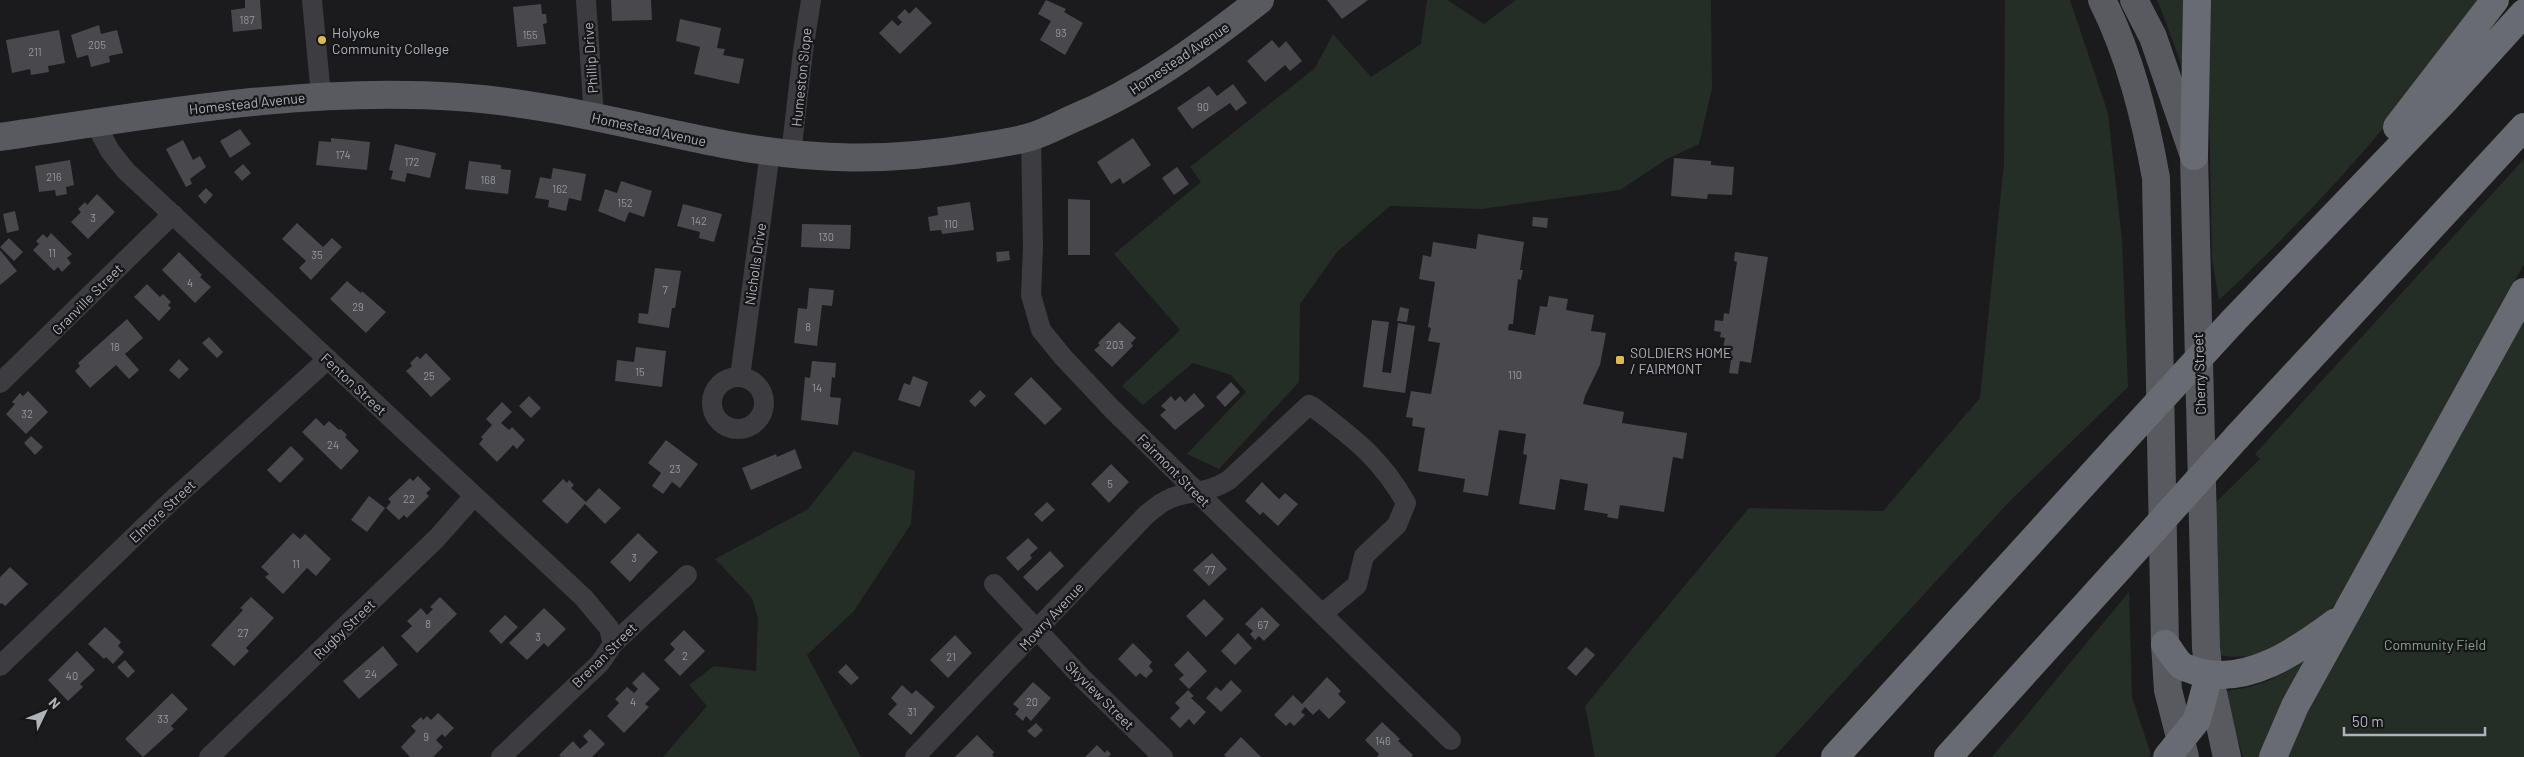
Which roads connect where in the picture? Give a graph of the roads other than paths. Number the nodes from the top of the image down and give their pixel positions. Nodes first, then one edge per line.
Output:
1 (312, 0) edge
2 (586, 0) edge
3 (811, 0) edge
4 (1260, 0) edge
5 (2102, 0) edge
6 (2134, 0) edge
7 (2197, 0) edge
8 (2495, 0) edge
9 (2524, 13) edge
10 (321, 96) junction
11 (594, 117) junction
12 (95, 123) junction
13 (2524, 127) edge
14 (0, 137) edge
15 (1031, 137) junction
16 (781, 153) junction
17 (2194, 156) junction
18 (173, 214) junction
19 (2297, 252) junction
20 (2524, 292) edge
21 (328, 360) junction
22 (740, 377) dead end
23 (0, 383) edge
24 (1198, 494) junction
25 (474, 496) junction
26 (687, 575) dead end
27 (994, 584) dead end
28 (1322, 614) junction
29 (2343, 617) junction
30 (1037, 632) junction
31 (613, 644) junction
32 (2165, 644) junction
33 (0, 666) edge
34 (2209, 675) junction
35 (1451, 740) dead end
36 (2178, 752) edge
37 (209, 757) edge
38 (501, 757) edge
39 (915, 757) edge
40 (1163, 757) edge
41 (1835, 757) edge
42 (1948, 757) edge
43 (2227, 757) edge
44 (2273, 757) edge

1 - 10 street
2 - 11 street, Phillip Drive
3 - 16 street, Humeston Slope
4 - 15 main road, Homestead Avenue
5 - 32 main road
6 - 17 main road, Cherry Street
7 - 17 highway
8 - 19 highway
9 - 19 highway
10 - 11 main road, Homestead Avenue
10 - 12 main road, Homestead Avenue
11 - 16 main road, Homestead Avenue
12 - 14 main road, Homestead Avenue
12 - 18 street, Fenton Street
13 - 42 highway, bridge
15 - 16 main road, Homestead Avenue
15 - 24 street, Fairmont Street
16 - 22 street, Nicholls Drive
17 - 34 main road, Cherry Street
18 - 21 street, Fenton Street
18 - 23 street, Granville Street
19 - 41 highway, bridge
20 - 29 highway
21 - 25 street, Fenton Street
21 - 33 street, Elmore Street
24 - 28 street, Fairmont Street
24 - 28 street, Mowry Avenue
24 - 30 street, Mowry Avenue
25 - 31 street, Fenton Street
25 - 37 street, Rugby Street
26 - 31 street, Brenan Street
27 - 30 street, Skyview Street
28 - 35 street, Fairmont Street
29 - 34 highway
29 - 44 highway
30 - 39 street, Mowry Avenue
30 - 40 street, Skyview Street
31 - 38 street, Brenan Street
32 - 34 highway
32 - 36 main road
34 - 36 highway
34 - 43 main road, Cherry Street

